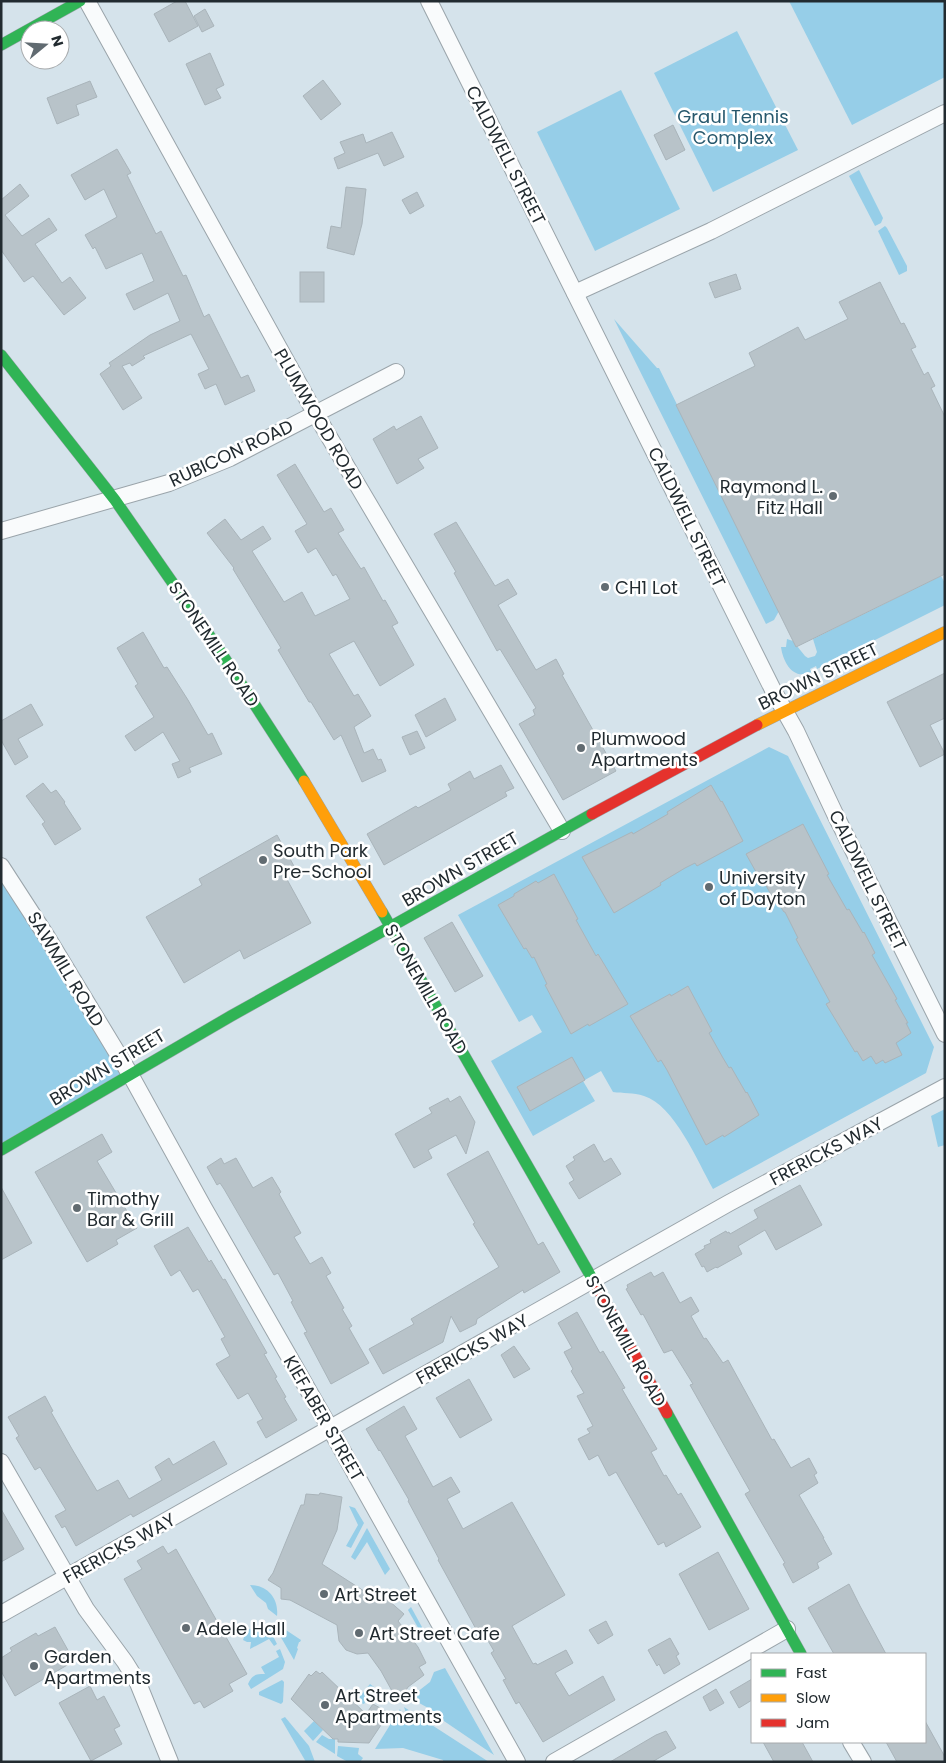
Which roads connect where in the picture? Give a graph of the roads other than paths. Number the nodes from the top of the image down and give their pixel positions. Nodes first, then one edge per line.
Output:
1 (80, 1) edge
2 (87, 1) edge
3 (429, 1) edge
4 (1, 45) edge
5 (945, 113) edge
6 (576, 293) junction
7 (1, 355) edge
8 (396, 372) dead end
9 (315, 413) junction
10 (115, 500) junction
11 (1, 531) edge
12 (945, 632) edge
13 (785, 711) junction
14 (562, 831) junction
15 (1, 866) edge
16 (392, 928) junction
17 (945, 1034) edge
18 (130, 1074) junction
19 (945, 1087) edge
20 (1, 1150) edge
21 (593, 1281) junction
22 (331, 1429) junction
23 (1, 1462) edge
24 (68, 1578) junction
25 (1, 1614) edge
26 (787, 1629) junction
27 (800, 1653) edge
28 (852, 1743) edge
29 (170, 1762) edge
30 (518, 1762) edge
31 (554, 1762) edge
32 (863, 1762) edge

1 - 4 street
2 - 9 street, PLUMWOOD ROAD
3 - 6 street, CALDWELL STREET
5 - 6 street
6 - 13 street, CALDWELL STREET
7 - 10 street, STONEMILL ROAD
8 - 9 street, RUBICON ROAD
9 - 10 street, RUBICON ROAD
9 - 14 street, PLUMWOOD ROAD
10 - 11 street, RUBICON ROAD
10 - 16 street, STONEMILL ROAD
12 - 13 street, BROWN STREET
13 - 14 street, BROWN STREET
13 - 17 street, CALDWELL STREET
14 - 16 street, BROWN STREET
15 - 18 street, SAWMILL ROAD
16 - 18 street, BROWN STREET
16 - 21 street, STONEMILL ROAD
18 - 20 street, BROWN STREET
18 - 22 street, KIEFABER STREET
19 - 21 street, FRERICKS WAY
21 - 22 street, FRERICKS WAY
21 - 26 street, STONEMILL ROAD
22 - 24 street, FRERICKS WAY
22 - 30 street, KIEFABER STREET
23 - 24 street
24 - 25 street, FRERICKS WAY
24 - 29 street
26 - 27 street, STONEMILL ROAD
26 - 31 street
28 - 32 street

